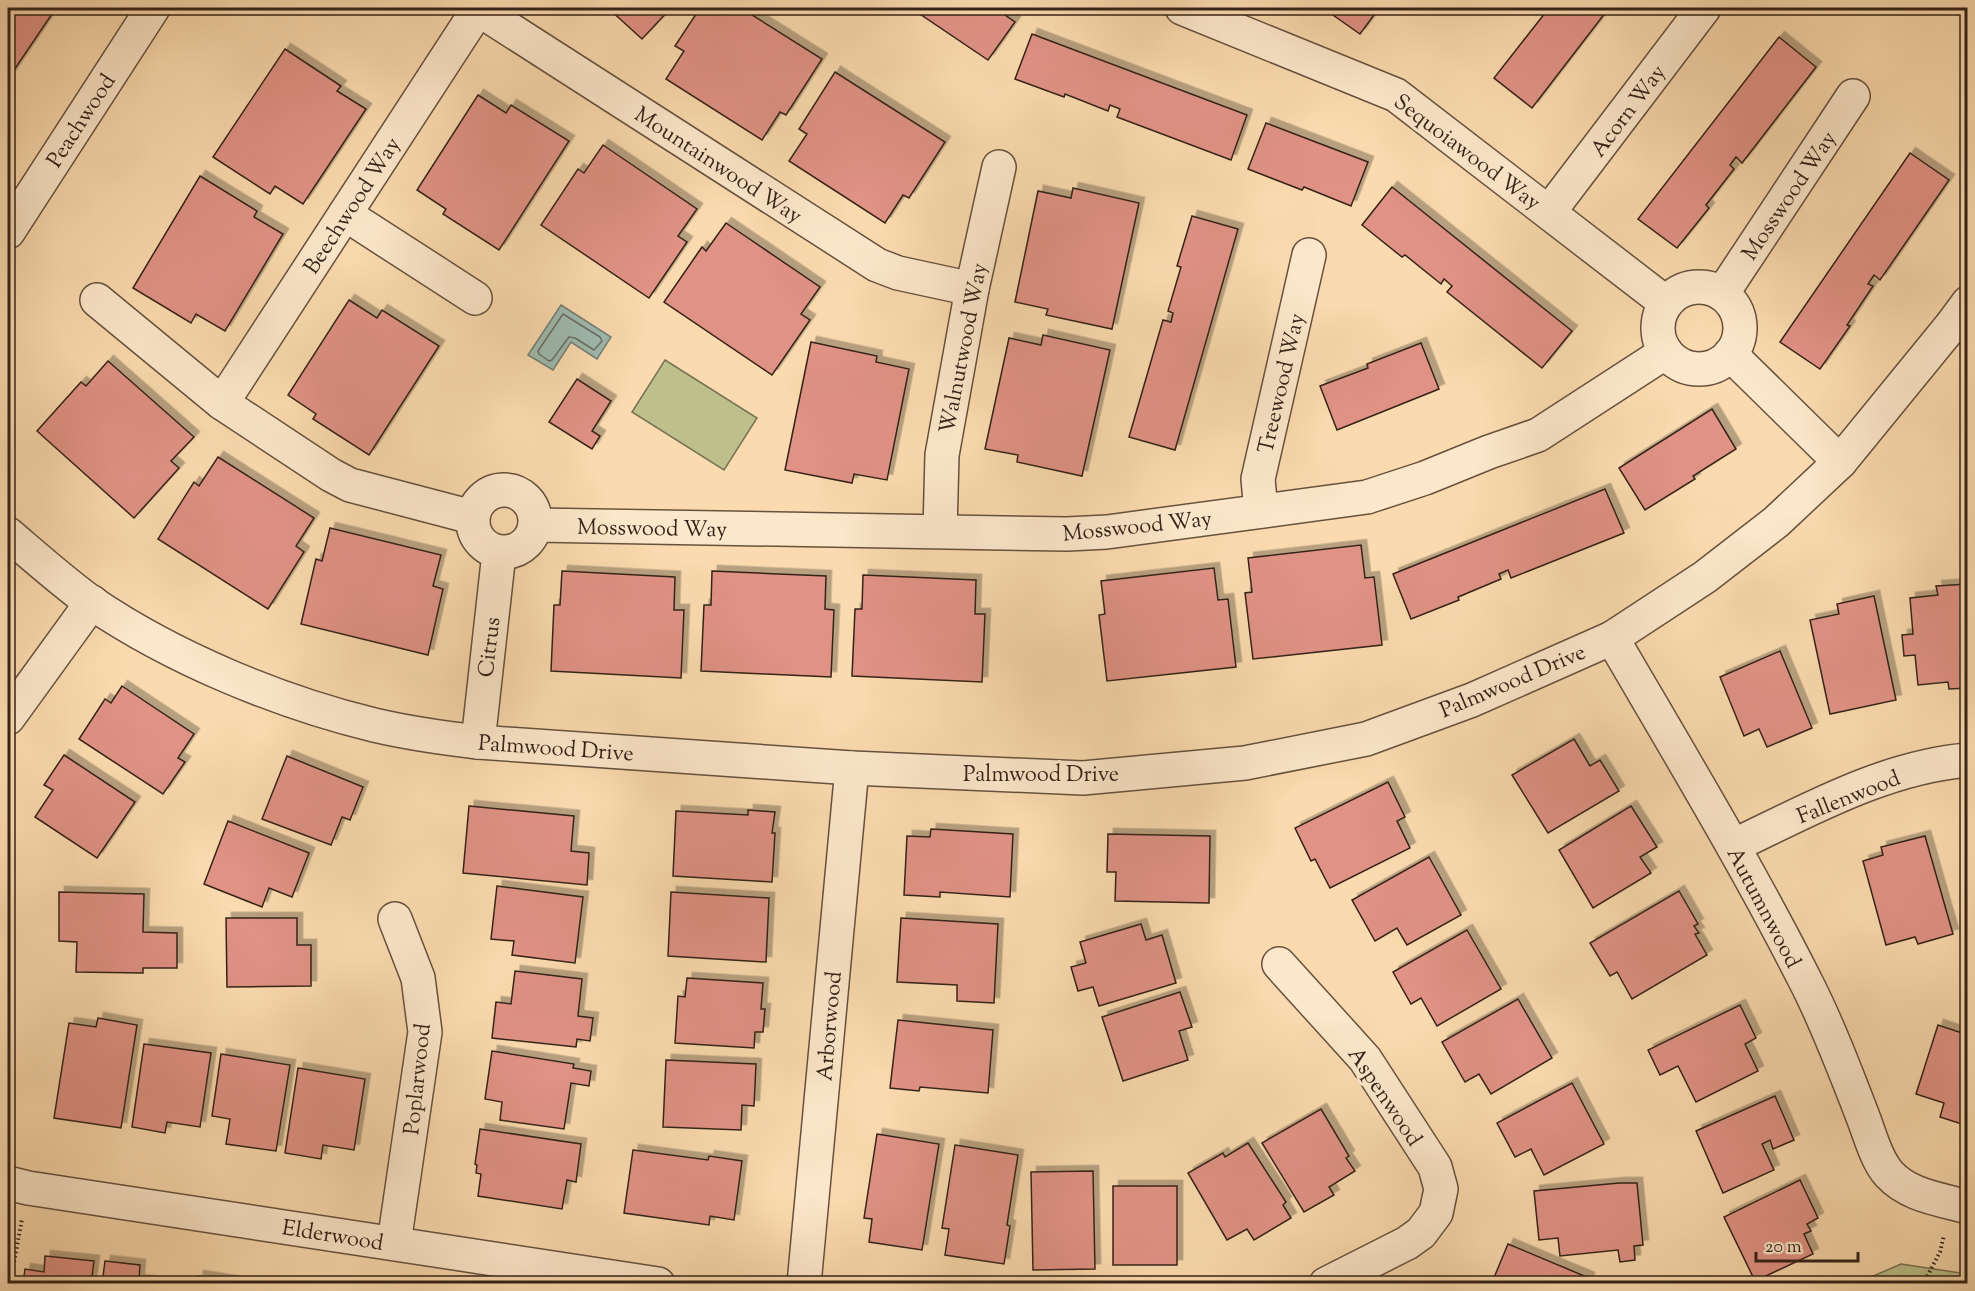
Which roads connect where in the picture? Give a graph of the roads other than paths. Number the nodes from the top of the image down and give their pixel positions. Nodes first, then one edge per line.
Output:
1 (153, 8) edge
2 (478, 8) edge
3 (1182, 8) edge
4 (1704, 8) edge
5 (1219, 14) edge
6 (1853, 96) dead end
7 (999, 167) dead end
8 (1549, 212) junction
9 (345, 214) junction
10 (8, 232) edge
11 (1309, 255) dead end
12 (972, 289) junction
13 (1722, 294) junction
14 (475, 298) dead end
15 (97, 300) dead end
16 (1666, 303) junction
17 (1968, 303) edge
18 (1666, 352) junction
19 (1730, 354) junction
20 (222, 403) junction
21 (1840, 462) junction
22 (1261, 511) junction
23 (472, 517) junction
24 (535, 525) junction
25 (940, 531) junction
26 (8, 534) edge
27 (499, 553) junction
28 (92, 602) junction
29 (1612, 638) junction
30 (8, 718) edge
31 (478, 742) junction
32 (1968, 760) edge
33 (852, 768) junction
34 (1733, 846) junction
35 (395, 919) dead end
36 (1279, 964) dead end
37 (18, 1185) edge
38 (1968, 1207) edge
39 (394, 1243) junction
40 (658, 1284) edge
41 (804, 1284) edge
42 (1326, 1284) edge

1 - 10 street, Peachwood
2 - 9 street, Beechwood Way
2 - 12 street, Mountainwood Way
3 - 5 street, Sequoiawood Way
4 - 8 street, Acorn Way
5 - 8 street, Sequoiawood Way
6 - 13 street, Mosswood Way
7 - 12 street, Walnutwood Way
8 - 16 street, Sequoiawood Way
9 - 14 street
9 - 20 street, Beechwood Way
11 - 22 street, Treewood Way
12 - 25 street, Walnutwood Way
13 - 16 street
13 - 19 street
15 - 20 street
16 - 18 street
17 - 21 street, Palmwood Drive
18 - 19 street
18 - 22 street, Mosswood Way
19 - 21 street
20 - 23 street
21 - 29 street, Palmwood Drive
22 - 25 street, Mosswood Way
23 - 24 street
23 - 27 street
24 - 25 street, Mosswood Way
24 - 27 street
26 - 28 street, Palmwood Drive
27 - 31 street, Citrus
28 - 30 street
28 - 31 street, Palmwood Drive
29 - 33 street, Palmwood Drive
29 - 34 street, Autumnwood
31 - 33 street, Palmwood Drive
32 - 34 street, Fallenwood
33 - 41 street, Arborwood
34 - 38 street, Autumnwood
35 - 39 street, Poplarwood
36 - 42 street, Aspenwood
37 - 39 street, Elderwood
39 - 40 street, Elderwood

